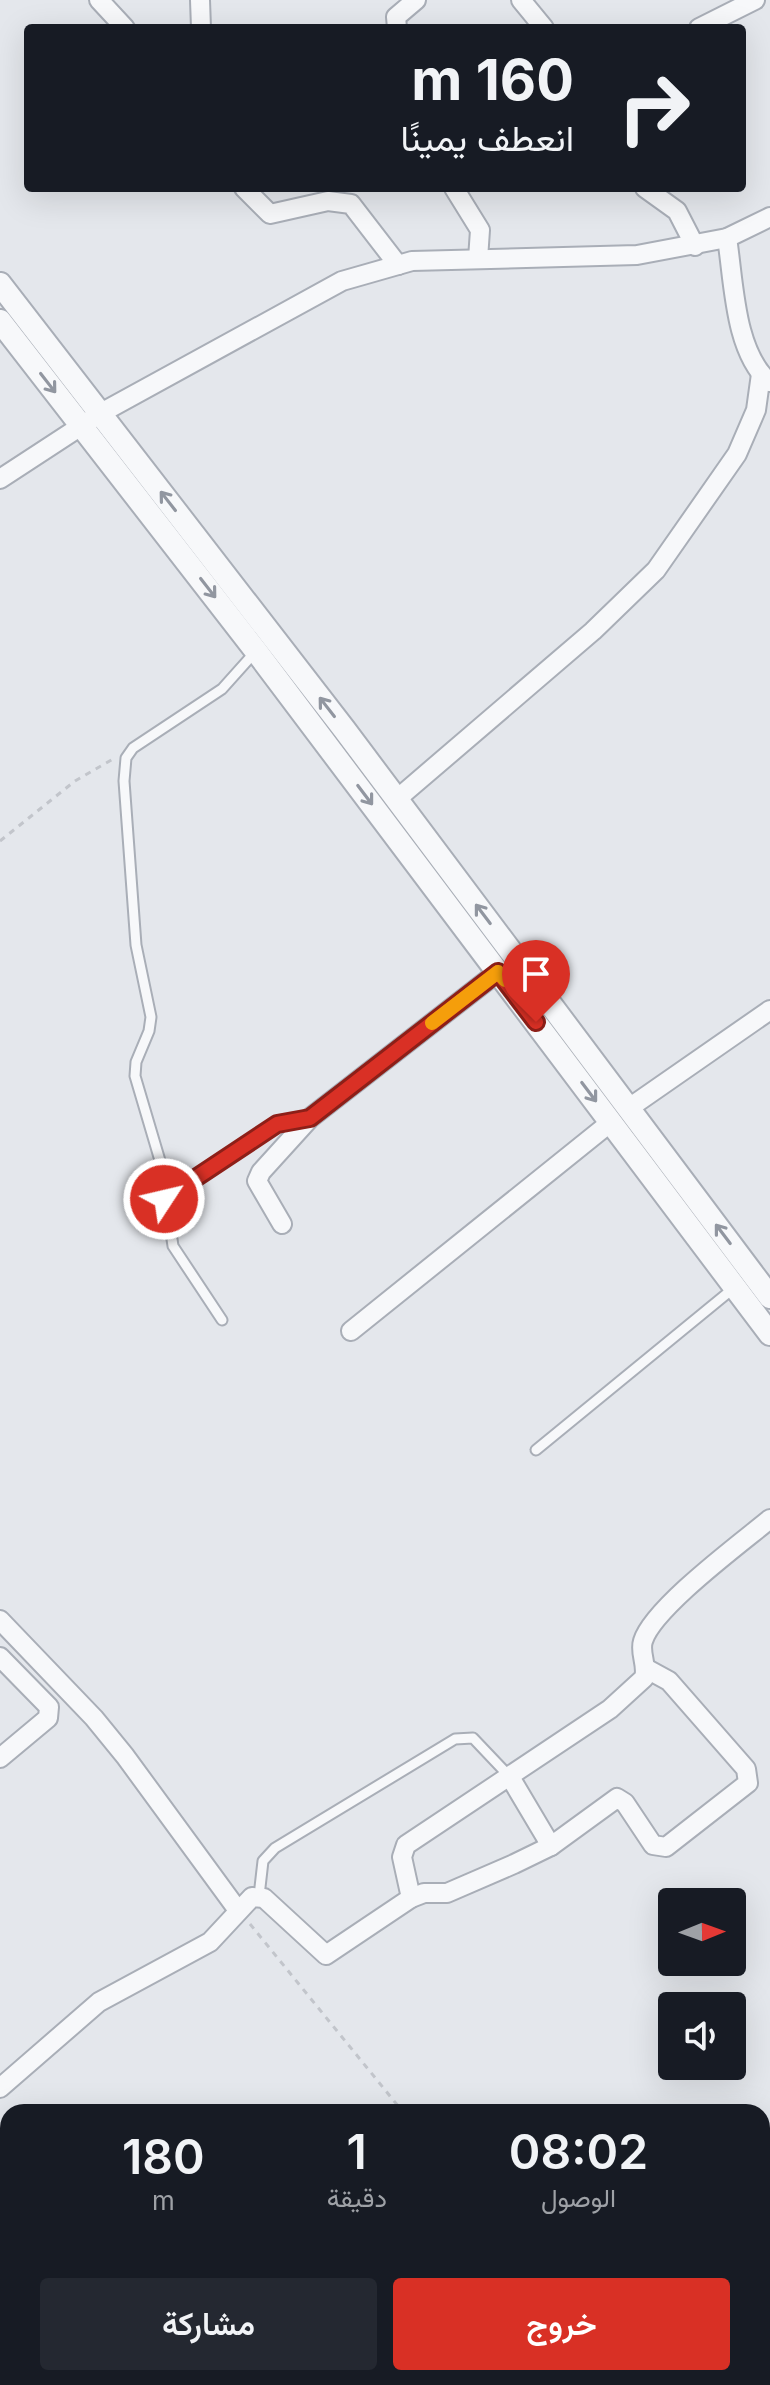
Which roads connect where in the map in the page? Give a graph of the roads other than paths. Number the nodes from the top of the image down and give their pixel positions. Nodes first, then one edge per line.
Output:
1 (99, 0) edge
2 (200, 0) edge
3 (416, 0) edge
4 (521, 0) edge
5 (755, 0) edge
6 (121, 24) edge
7 (201, 24) edge
8 (397, 24) edge
9 (541, 24) edge
10 (707, 24) edge
11 (248, 192) edge
12 (456, 192) edge
13 (651, 192) edge
14 (770, 217) edge
15 (727, 238) junction
16 (695, 246) junction
17 (478, 259) junction
18 (398, 265) junction
19 (0, 284) edge
20 (0, 323) edge
21 (766, 378) edge
22 (91, 419) junction
23 (0, 479) edge
24 (256, 651) junction
25 (397, 799) junction
26 (498, 972) junction
27 (770, 1010) edge
28 (620, 1115) junction
29 (310, 1118) junction
30 (164, 1199) junction
31 (282, 1224) dead end
32 (735, 1287) junction
33 (770, 1297) edge
34 (222, 1320) dead end
35 (351, 1331) dead end
36 (770, 1334) edge
37 (536, 1450) dead end
38 (770, 1519) edge
39 (0, 1620) edge
40 (0, 1657) edge
41 (647, 1669) junction
42 (0, 1758) edge
43 (510, 1777) junction
44 (551, 1846) junction
45 (259, 1896) junction
46 (411, 1898) junction
47 (237, 1909) junction
48 (0, 2088) edge

1 - 6 street
2 - 7 street
3 - 8 street
4 - 9 street
5 - 10 street
11 - 18 street
12 - 17 street
13 - 16 street
14 - 15 street
15 - 16 street
15 - 21 street
16 - 17 street
17 - 18 street
18 - 22 street
19 - 22 street
20 -> 22 street
21 - 25 street
22 - 23 street
22 -> 24 street
25 -> 22 street
24 -> 26 street
24 - 30 lane
28 -> 25 street
26 -> 28 street
26 - 29 street
27 - 28 street
28 - 32 street
33 -> 28 street
28 - 35 street
29 - 30 lane
29 - 31 street
30 - 34 lane
32 - 36 street
32 - 37 lane
38 - 41 street
39 - 47 street
40 - 42 street
41 - 43 street
41 - 44 street
43 - 44 street
43 - 45 lane
43 - 46 street
44 - 46 street
45 - 46 street
45 - 47 street
47 - 48 street

